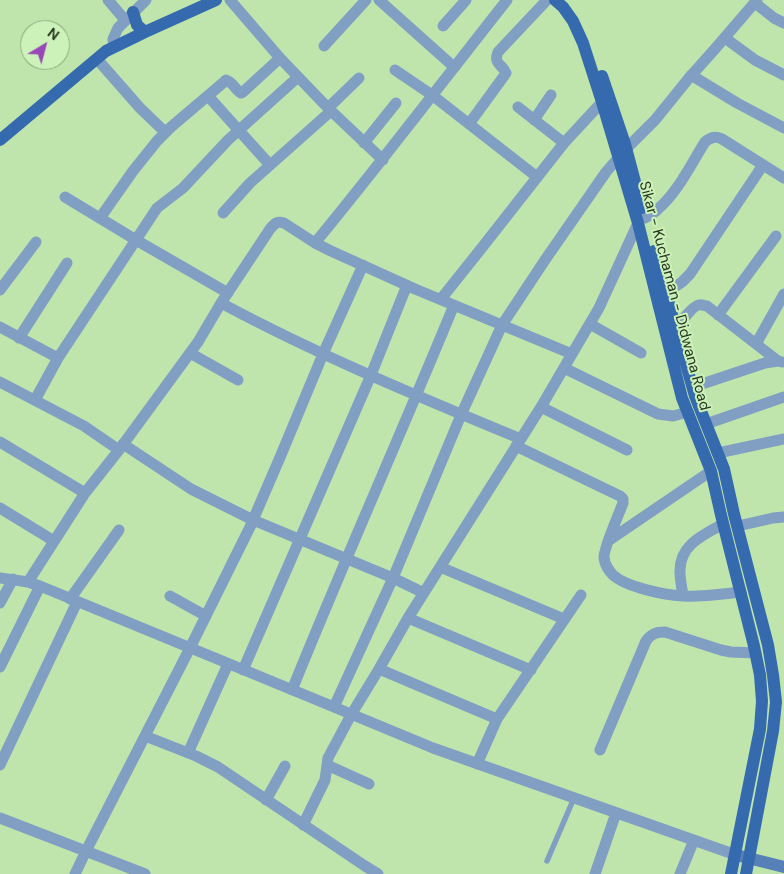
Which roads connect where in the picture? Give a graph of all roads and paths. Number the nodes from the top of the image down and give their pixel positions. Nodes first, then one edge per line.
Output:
1 (108, 0) edge
2 (146, 0) edge
3 (216, 0) edge
4 (230, 0) edge
5 (366, 0) edge
6 (380, 0) edge
7 (466, 0) edge
8 (507, 0) edge
9 (547, 0) edge
10 (555, 0) edge
11 (566, 0) edge
12 (756, 1) edge
13 (129, 16) junction
14 (784, 23) edge
15 (442, 26) dead end
16 (145, 32) junction
17 (725, 38) junction
18 (324, 46) dead end
19 (114, 47) junction
20 (280, 58) junction
21 (96, 59) junction
22 (454, 67) junction
23 (395, 70) dead end
24 (692, 75) junction
25 (784, 75) edge
26 (298, 77) junction
27 (359, 78) dead end
28 (432, 95) junction
29 (551, 95) dead end
30 (208, 96) junction
31 (602, 102) junction
32 (396, 103) dead end
33 (518, 107) dead end
34 (329, 109) junction
35 (534, 120) junction
36 (469, 124) junction
37 (784, 128) edge
38 (239, 130) junction
39 (165, 132) junction
40 (0, 140) edge
41 (364, 143) junction
42 (564, 143) junction
43 (622, 153) junction
44 (383, 160) junction
45 (270, 165) junction
46 (763, 165) junction
47 (537, 177) junction
48 (784, 178) edge
49 (65, 197) dead end
50 (223, 213) dead end
51 (100, 218) junction
52 (642, 221) junction
53 (776, 236) dead end
54 (136, 240) junction
55 (36, 242) dead end
56 (316, 243) junction
57 (67, 263) dead end
58 (363, 265) junction
59 (407, 285) junction
60 (0, 290) edge
61 (666, 293) junction
62 (784, 294) edge
63 (225, 298) junction
64 (441, 299) junction
65 (454, 305) junction
66 (718, 315) junction
67 (590, 324) junction
68 (502, 325) junction
69 (0, 327) edge
70 (676, 327) junction
71 (19, 338) junction
72 (756, 344) junction
73 (190, 353) junction
74 (641, 353) dead end
75 (323, 354) junction
76 (572, 354) junction
77 (58, 358) junction
78 (781, 361) edge
79 (564, 368) junction
80 (371, 375) junction
81 (238, 380) dead end
82 (0, 382) edge
83 (693, 387) junction
84 (416, 395) junction
85 (784, 397) edge
86 (35, 400) junction
87 (541, 407) junction
88 (688, 412) junction
89 (461, 415) junction
90 (706, 424) junction
91 (784, 439) edge
92 (0, 442) edge
93 (519, 442) junction
94 (121, 447) junction
95 (627, 450) dead end
96 (718, 452) junction
97 (711, 471) junction
98 (85, 493) junction
99 (0, 508) edge
100 (784, 517) edge
101 (253, 520) junction
102 (723, 524) junction
103 (738, 526) junction
104 (119, 530) dead end
105 (300, 540) junction
106 (54, 541) junction
107 (608, 541) junction
108 (346, 560) junction
109 (440, 567) junction
110 (0, 578) edge
111 (393, 578) junction
112 (13, 580) junction
113 (28, 582) junction
114 (40, 586) junction
115 (740, 592) junction
116 (424, 593) junction
117 (580, 594) dead end
118 (170, 596) dead end
119 (683, 596) junction
120 (74, 600) junction
121 (0, 603) edge
122 (206, 616) junction
123 (408, 618) junction
124 (564, 619) junction
125 (190, 648) junction
126 (756, 653) junction
127 (228, 664) junction
128 (0, 667) edge
129 (379, 669) junction
130 (243, 670) junction
131 (531, 670) junction
132 (292, 690) junction
133 (334, 707) junction
134 (351, 715) junction
135 (497, 719) junction
136 (145, 736) junction
137 (600, 750) dead end
138 (188, 753) junction
139 (477, 764) junction
140 (0, 765) edge
141 (327, 765) junction
142 (285, 766) dead end
143 (369, 784) dead end
144 (574, 798) junction
145 (266, 800) junction
146 (616, 813) junction
147 (0, 818) edge
148 (303, 825) junction
149 (694, 840) junction
150 (86, 851) junction
151 (736, 855) junction
152 (749, 858) junction
153 (547, 861) dead end
154 (784, 867) edge
155 (75, 874) edge
156 (145, 874) edge
157 (378, 874) edge
158 (595, 874) edge
159 (680, 874) edge
160 (731, 874) edge
161 (746, 874) edge

1 - 13 street
2 - 13 street
3 - 16 main road
4 - 20 street
5 - 18 street
6 - 22 street
7 - 15 street
8 - 22 street
9 - 36 street
10 - 31 main road, Sikar - Kuchaman - Didwana Road
11 - 43 main road, Sikar - Kuchaman - Didwana Road
12 - 14 street
12 - 17 street
13 - 16 main road
13 - 19 street
16 - 19 main road
17 - 24 street
17 - 25 street
19 - 21 main road
20 - 26 street
20 - 30 street
21 - 39 street
21 - 40 main road
22 - 28 street
23 - 28 street
24 - 37 street
24 - 43 street
26 - 34 street
26 - 38 street
27 - 34 street
28 - 36 street
28 - 44 street
29 - 35 street
30 - 38 street
30 - 39 street
31 - 42 street
31 - 43 main road, Sikar - Kuchaman - Didwana Road
32 - 41 street
33 - 35 street
34 - 41 street
34 - 45 street
35 - 42 street
36 - 47 street
38 - 45 street
38 - 54 street
39 - 51 street
41 - 44 street
42 - 47 street
43 - 52 main road, Sikar - Kuchaman - Didwana Road
43 - 68 street
44 - 56 street
45 - 50 street
46 - 48 street
46 - 52 street
46 - 61 street
47 - 64 street
49 - 51 street
51 - 54 street
52 - 61 main road, Sikar - Kuchaman - Didwana Road
52 - 67 street
52 - 88 main road, Sikar - Kuchaman - Didwana Road
53 - 66 street
54 - 63 street
54 - 77 street
55 - 60 street
56 - 58 street
56 - 63 street
57 - 71 street
58 - 59 street
58 - 75 street
59 - 64 street
59 - 80 street
61 - 70 main road, Sikar - Kuchaman - Didwana Road
62 - 72 street
63 - 73 street
63 - 75 street
64 - 65 street
65 - 68 street
65 - 84 street
66 - 70 street
66 - 72 street
67 - 74 street
67 - 76 street
68 - 76 street
68 - 89 street
69 - 71 street
70 - 83 main road, Sikar - Kuchaman - Didwana Road
71 - 77 street
72 - 78 street
73 - 81 street
73 - 94 street
75 - 80 street
75 - 101 street
76 - 79 street
77 - 86 street
78 - 83 street
79 - 87 street
79 - 88 street
80 - 84 street
80 - 105 street
82 - 86 street
83 - 90 main road, Sikar - Kuchaman - Didwana Road
84 - 89 street
84 - 108 street
85 - 90 street
86 - 94 street
87 - 93 street
87 - 95 street
88 - 97 main road, Sikar - Kuchaman - Didwana Road
89 - 93 street
89 - 111 street
90 - 96 main road, Sikar - Kuchaman - Didwana Road
91 - 96 street
92 - 98 street
93 - 107 street
93 - 109 street
94 - 98 street
94 - 101 street
96 - 103 main road, Sikar - Kuchaman - Didwana Road
97 - 102 main road, Sikar - Kuchaman - Didwana Road
97 - 107 street
98 - 106 street
99 - 106 street
100 - 103 street
101 - 105 street
101 - 122 street
102 - 115 main road, Sikar - Kuchaman - Didwana Road
102 - 119 street
103 - 152 main road, Sikar - Kuchaman - Didwana Road
104 - 120 street
105 - 108 street
105 - 130 street
106 - 113 street
107 - 119 street
108 - 111 street
108 - 132 street
109 - 116 street
109 - 124 street
110 - 112 street
111 - 116 street
111 - 133 street
112 - 113 street
112 - 121 street
113 - 114 street
114 - 120 street
114 - 128 street
115 - 119 street
115 - 126 main road, Sikar - Kuchaman - Didwana Road
116 - 123 street
117 - 124 street
118 - 122 street
120 - 125 street
120 - 140 street
122 - 125 street
123 - 129 street
123 - 131 street
124 - 131 street
125 - 127 street
125 - 136 street
126 - 137 street
126 - 151 main road, Sikar - Kuchaman - Didwana Road
127 - 130 street
127 - 138 street
129 - 134 street
129 - 135 street
130 - 132 street
131 - 135 street
132 - 133 street
133 - 134 street
134 - 139 street
134 - 141 street
135 - 139 street
136 - 138 street
136 - 150 street
138 - 145 street
139 - 144 street
141 - 143 street
141 - 148 street
142 - 145 street
144 - 146 street
144 - 153 lane
145 - 148 street
146 - 149 street
146 - 158 street
147 - 150 street
148 - 157 street
149 - 151 street
149 - 159 street
150 - 155 street
150 - 156 street
151 - 152 street
151 - 160 main road, Sikar - Kuchaman - Didwana Road
152 - 154 street
152 - 161 main road, Sikar - Kuchaman - Didwana Road

